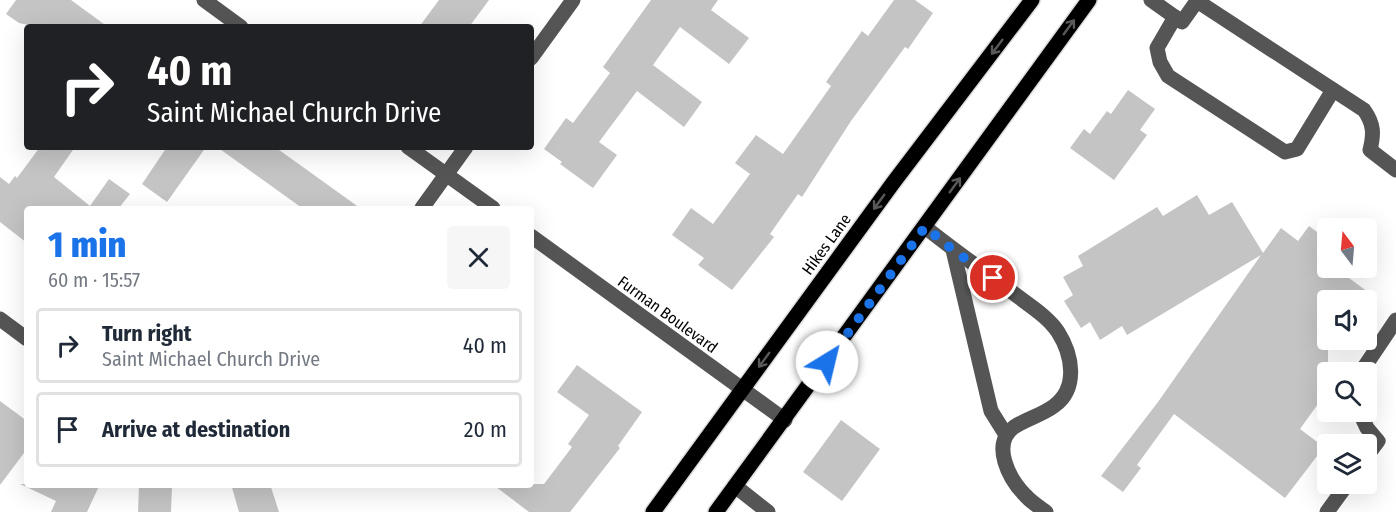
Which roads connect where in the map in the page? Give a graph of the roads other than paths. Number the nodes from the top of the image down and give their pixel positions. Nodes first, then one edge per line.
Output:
1 (204, 0) edge
2 (573, 0) edge
3 (1032, 0) edge
4 (1089, 0) edge
5 (1150, 0) edge
6 (1174, 17) junction
7 (237, 24) edge
8 (534, 54) edge
9 (1333, 90) junction
10 (412, 150) edge
11 (464, 150) edge
12 (1396, 170) edge
13 (446, 175) junction
14 (423, 206) edge
15 (490, 206) edge
16 (925, 227) junction
17 (534, 238) edge
18 (953, 250) junction
19 (0, 320) edge
20 (1396, 320) edge
21 (24, 337) edge
22 (1368, 362) edge
23 (742, 389) junction
24 (785, 420) junction
25 (1006, 435) junction
26 (735, 486) junction
27 (1340, 494) edge
28 (653, 512) edge
29 (716, 512) edge
30 (768, 512) edge
31 (1047, 512) edge
32 (1327, 512) edge

1 - 7 street
2 - 8 street
3 -> 23 main road, Hikes Lane
16 -> 4 main road
5 - 6 street
6 - 9 street
6 - 9 street
9 - 12 street
10 - 13 street
11 - 13 street
13 - 14 street
13 - 15 street
16 - 18 street
16 - 24 main road
17 - 23 street, Furman Boulevard
18 - 25 street
18 - 25 street
19 - 21 street
20 - 22 street
23 - 24 street, Furman Boulevard
23 - 28 main road, Hikes Lane
24 - 26 main road
25 - 31 street
26 - 29 main road
26 - 30 street
27 - 32 street

